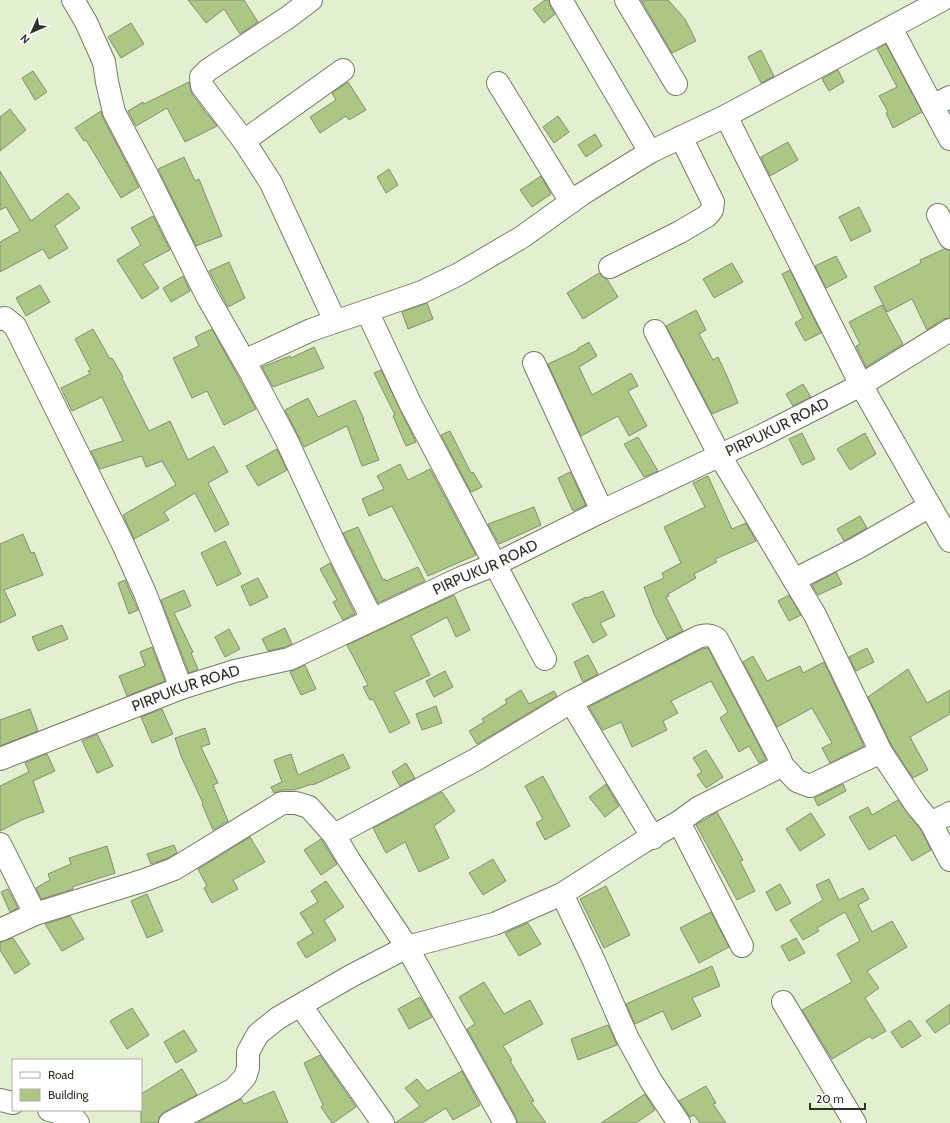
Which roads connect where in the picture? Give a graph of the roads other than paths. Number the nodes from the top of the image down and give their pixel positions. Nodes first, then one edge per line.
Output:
1 (73, 0) edge
2 (311, 0) edge
3 (561, 0) edge
4 (626, 0) edge
5 (942, 0) edge
6 (891, 28) junction
7 (343, 70) dead end
8 (498, 83) dead end
9 (676, 84) dead end
10 (941, 101) edge
11 (726, 116) junction
12 (681, 137) junction
13 (950, 139) edge
14 (244, 141) junction
15 (650, 152) junction
16 (571, 202) junction
17 (938, 215) dead end
18 (950, 238) edge
19 (610, 266) dead end
20 (367, 311) junction
21 (0, 319) edge
22 (335, 321) junction
23 (950, 330) edge
24 (655, 331) dead end
25 (244, 361) junction
26 (534, 363) dead end
27 (861, 385) junction
28 (720, 456) junction
29 (930, 506) junction
30 (602, 511) junction
31 (950, 541) edge
32 (494, 565) junction
33 (794, 580) junction
34 (372, 619) junction
35 (545, 659) dead end
36 (181, 688) junction
37 (571, 702) junction
38 (882, 752) junction
39 (0, 759) edge
40 (782, 765) junction
41 (950, 813) edge
42 (679, 822) junction
43 (930, 823) junction
44 (334, 835) junction
45 (653, 838) junction
46 (0, 844) edge
47 (950, 860) edge
48 (562, 894) junction
49 (35, 914) junction
50 (0, 930) edge
51 (742, 946) dead end
52 (407, 947) junction
53 (783, 1002) dead end
54 (301, 1006) junction
55 (0, 1100) edge
56 (12, 1103) edge
57 (53, 1111) edge
58 (78, 1123) edge
59 (170, 1123) edge
60 (383, 1123) edge
61 (505, 1123) edge
62 (679, 1123) edge
63 (855, 1123) edge

1 - 25 street
2 - 14 street
3 - 15 street
4 - 9 street
5 - 6 street
6 - 10 street
6 - 11 street
7 - 14 street
8 - 16 street
10 - 13 street
11 - 12 street
11 - 27 street
12 - 15 street
12 - 19 street
14 - 22 street
15 - 16 street
16 - 20 street
17 - 18 street
20 - 22 street
20 - 32 street
21 - 36 street
22 - 25 street
23 - 27 street, PIRPUKUR ROAD
24 - 28 street
25 - 34 street
26 - 30 street
27 - 28 street, PIRPUKUR ROAD
27 - 29 street
28 - 30 street, PIRPUKUR ROAD
28 - 33 street
29 - 31 street
29 - 33 street
30 - 32 street, PIRPUKUR ROAD
32 - 34 street, PIRPUKUR ROAD
32 - 35 street
33 - 38 street
34 - 36 street, PIRPUKUR ROAD
36 - 39 street, PIRPUKUR ROAD
37 - 40 street
37 - 44 street
37 - 45 street
38 - 40 street
38 - 43 street
40 - 42 street
41 - 43 street
42 - 45 street
42 - 51 street
43 - 47 street
44 - 49 street
44 - 52 street
45 - 48 street
46 - 49 street
48 - 52 street
48 - 62 street
49 - 50 street
52 - 54 street
52 - 61 street
53 - 63 street
54 - 59 street
54 - 60 street
55 - 56 street
57 - 58 street

